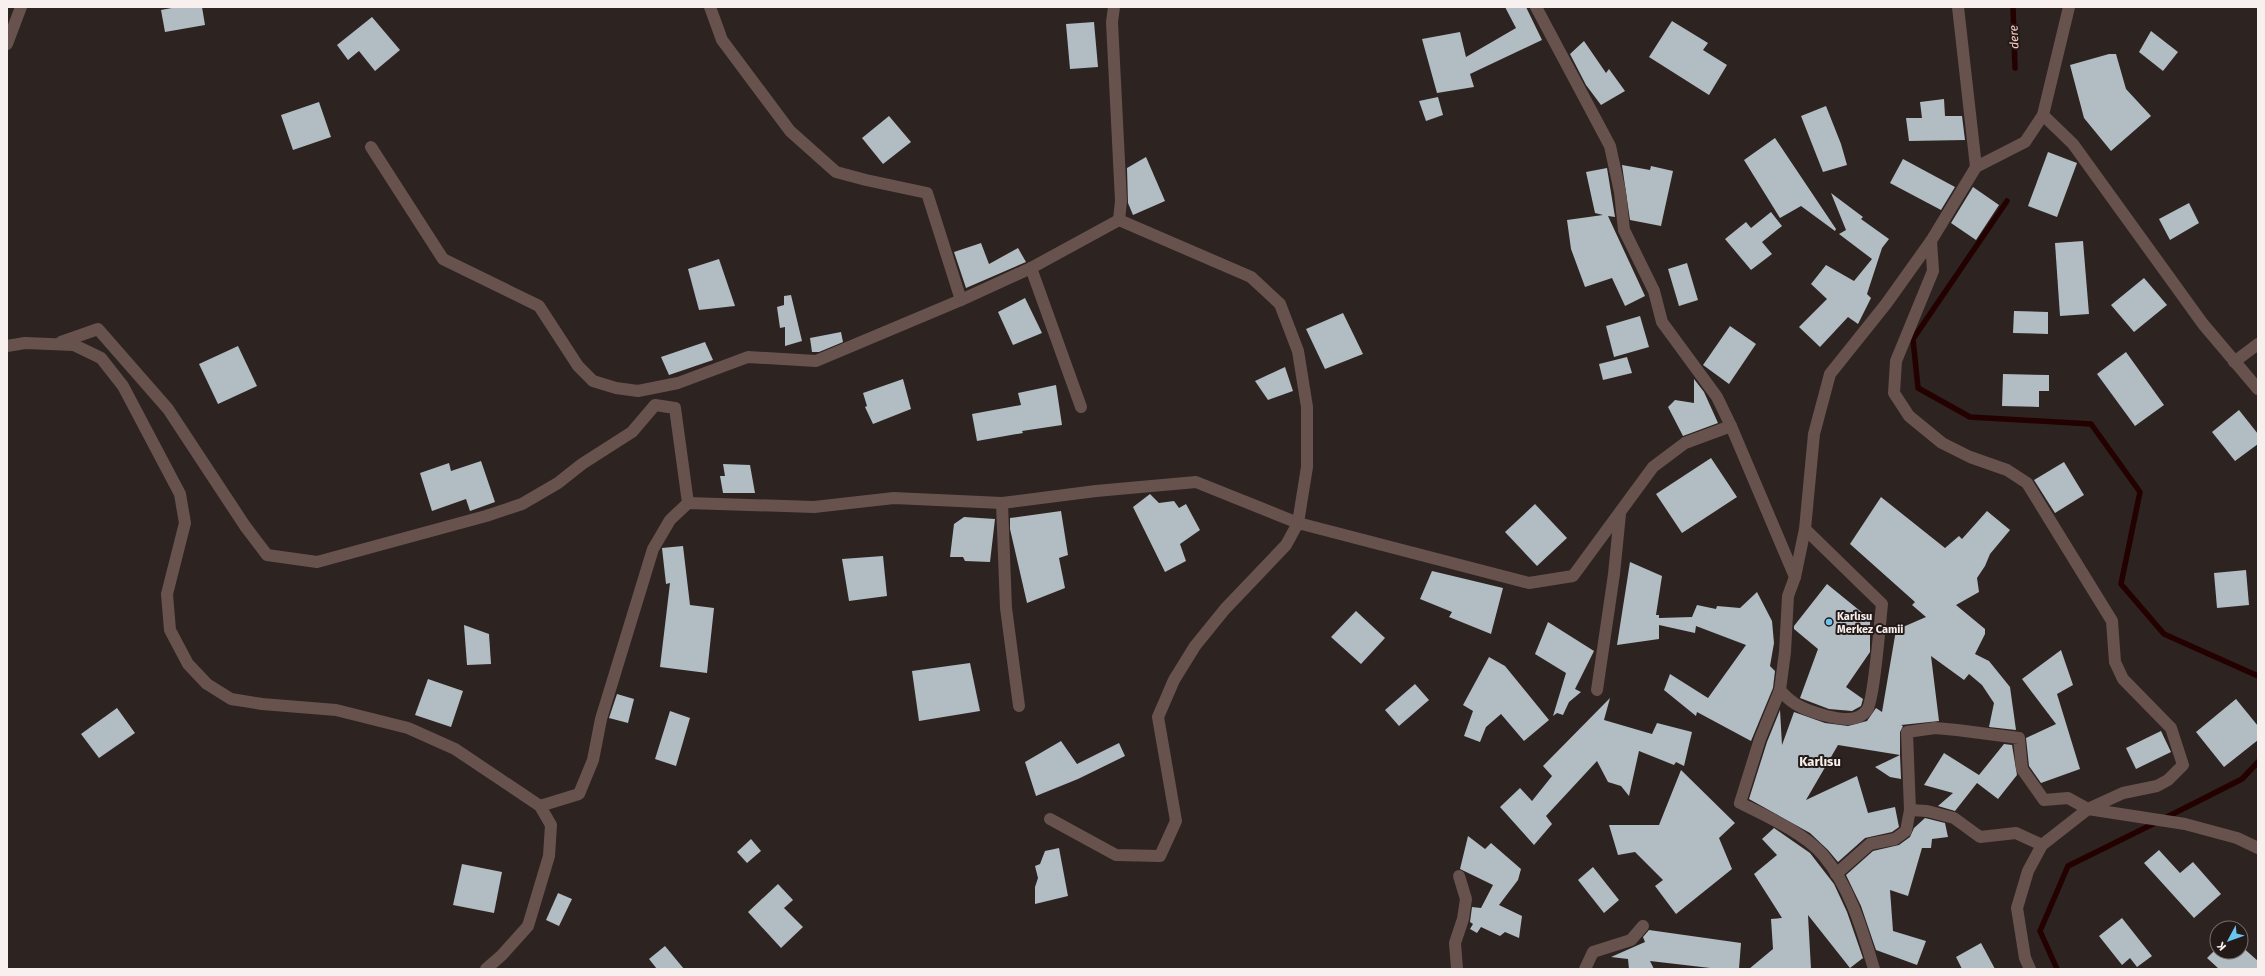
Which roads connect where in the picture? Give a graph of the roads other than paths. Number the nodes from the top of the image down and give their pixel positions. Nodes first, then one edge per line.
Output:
1 (21, 7) edge
2 (710, 7) edge
3 (1114, 7) edge
4 (1536, 7) edge
5 (1958, 7) edge
6 (2069, 7) edge
7 (7, 44) edge
8 (2043, 115) junction
9 (371, 147) dead end
10 (1976, 167) junction
11 (1119, 220) junction
12 (1931, 241) junction
13 (1031, 268) junction
14 (962, 300) junction
15 (54, 344) junction
16 (2258, 344) edge
17 (7, 346) edge
18 (2234, 362) junction
19 (2258, 389) edge
20 (1081, 407) dead end
21 (1730, 426) junction
22 (688, 503) junction
23 (1002, 503) junction
24 (1620, 514) junction
25 (1298, 523) junction
26 (1805, 529) junction
27 (1795, 577) junction
28 (1597, 690) dead end
29 (1780, 690) junction
30 (1019, 706) dead end
31 (540, 806) junction
32 (2088, 809) junction
33 (1910, 810) junction
34 (1050, 819) dead end
35 (2042, 845) junction
36 (2258, 848) edge
37 (1836, 874) junction
38 (1459, 876) dead end
39 (1643, 926) dead end
40 (486, 969) edge
41 (1457, 969) edge
42 (1585, 969) edge
43 (1874, 969) edge
44 (2030, 969) edge

1 - 7 street
2 - 14 street
3 - 11 street
4 - 21 street
5 - 10 street
6 - 8 street
8 - 10 street
8 - 18 street
9 - 14 street
10 - 12 street
11 - 13 street
11 - 25 street
12 - 26 street
12 - 32 street
13 - 14 street
13 - 20 street
15 - 17 street
15 - 22 street
15 - 31 street
16 - 18 street
18 - 19 street
21 - 24 street
21 - 27 street
22 - 23 street
22 - 31 street
23 - 25 street
23 - 30 street
24 - 25 street
24 - 28 street
25 - 34 street
26 - 27 street
26 - 29 street
27 - 29 street
29 - 37 street
31 - 40 street
32 - 33 street
32 - 35 street
32 - 36 street
33 - 35 street
33 - 37 street
35 - 44 street
37 - 43 street
38 - 41 street
39 - 42 street

